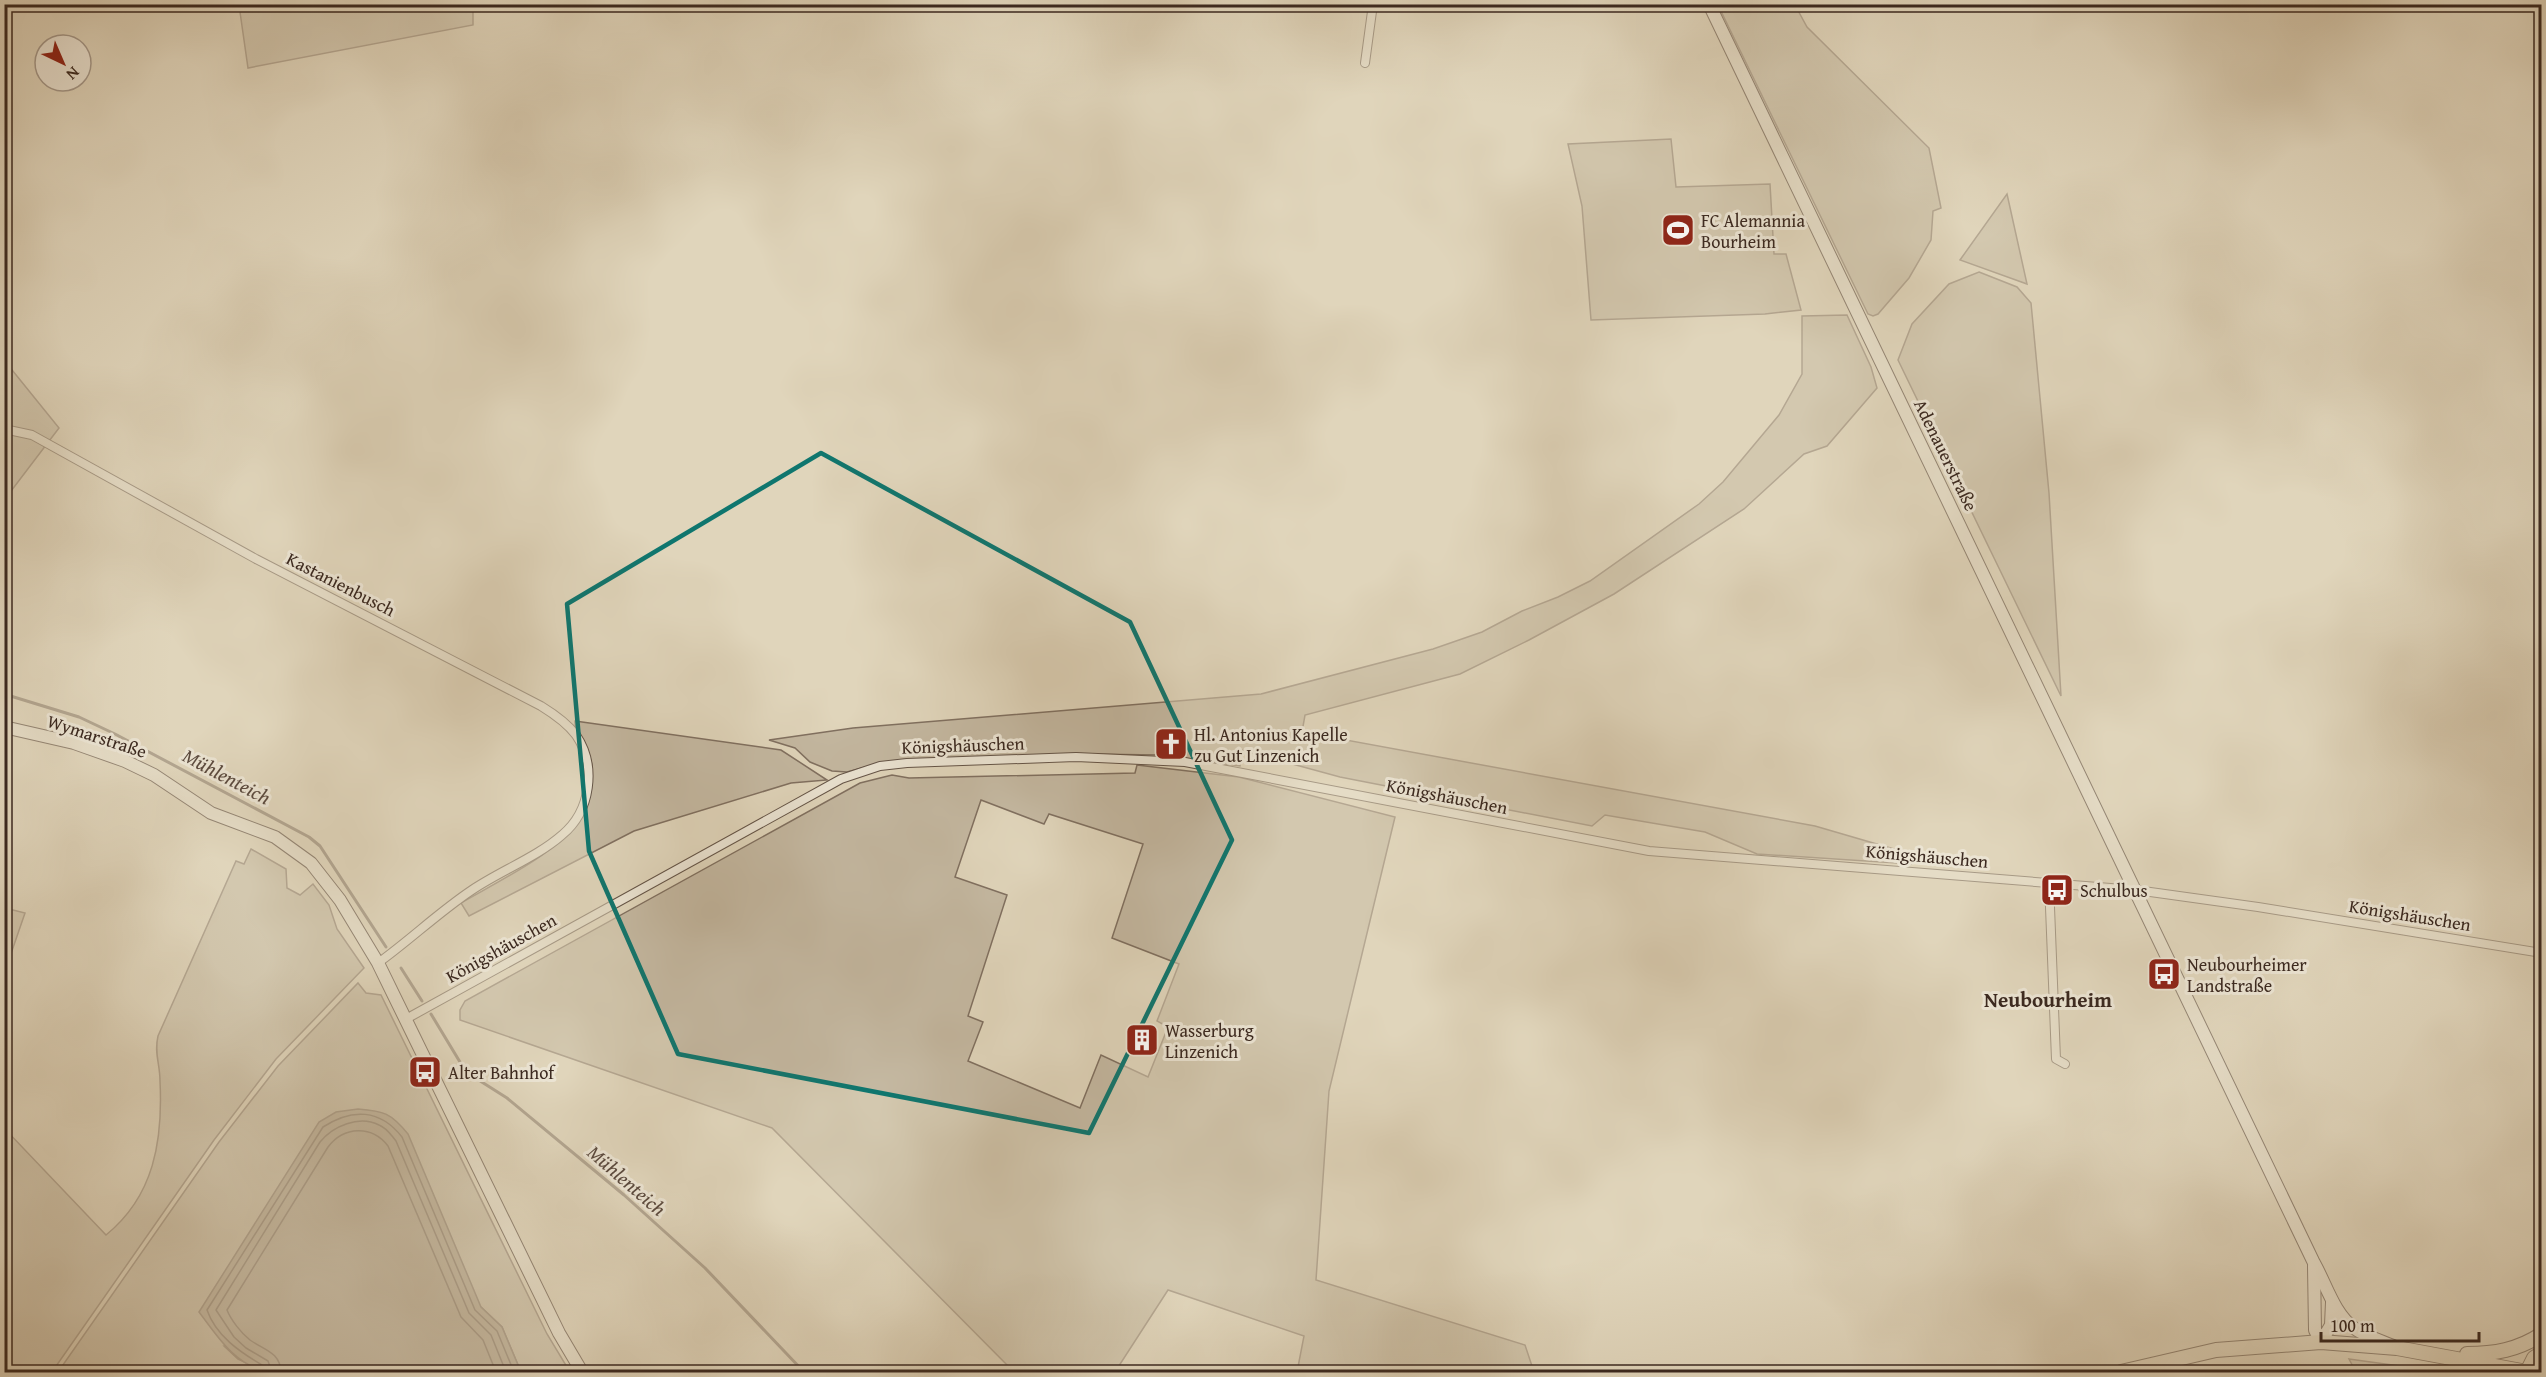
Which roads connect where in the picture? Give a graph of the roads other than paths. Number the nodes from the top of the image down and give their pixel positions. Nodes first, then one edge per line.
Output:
1 (1431, 4) edge
2 (1709, 4) edge
3 (1373, 6) edge
4 (1365, 63) dead end
5 (4, 429) edge
6 (4, 727) edge
7 (2049, 882) junction
8 (2136, 890) junction
9 (2541, 953) edge
10 (378, 963) junction
11 (406, 1019) junction
12 (2065, 1064) dead end
13 (2314, 1263) junction
14 (2332, 1300) junction
15 (2541, 1334) edge
16 (2321, 1342) junction
17 (2397, 1348) junction
18 (2541, 1353) edge
19 (2438, 1355) junction
20 (582, 1372) edge
21 (2121, 1372) edge
22 (2527, 1372) edge

1 - 3 street
2 - 8 street, Adenauerstraße
3 - 4 street
5 - 10 street, Kastanienbusch
6 - 10 street, Wymarstraße
7 - 8 street, Königshäuschen
7 - 11 street, Königshäuschen
7 - 12 street
8 - 9 street, Königshäuschen
8 - 13 street, Adenauerstraße
10 - 11 street, Wymarstraße
11 - 20 street, Wymarstraße
13 - 14 street, Adenauerstraße
13 - 16 street
14 - 16 street
14 - 17 street, Adenauerstraße
15 - 19 main road
16 - 17 main road
16 - 21 main road
17 - 19 main road
18 - 22 main road
19 - 22 main road

